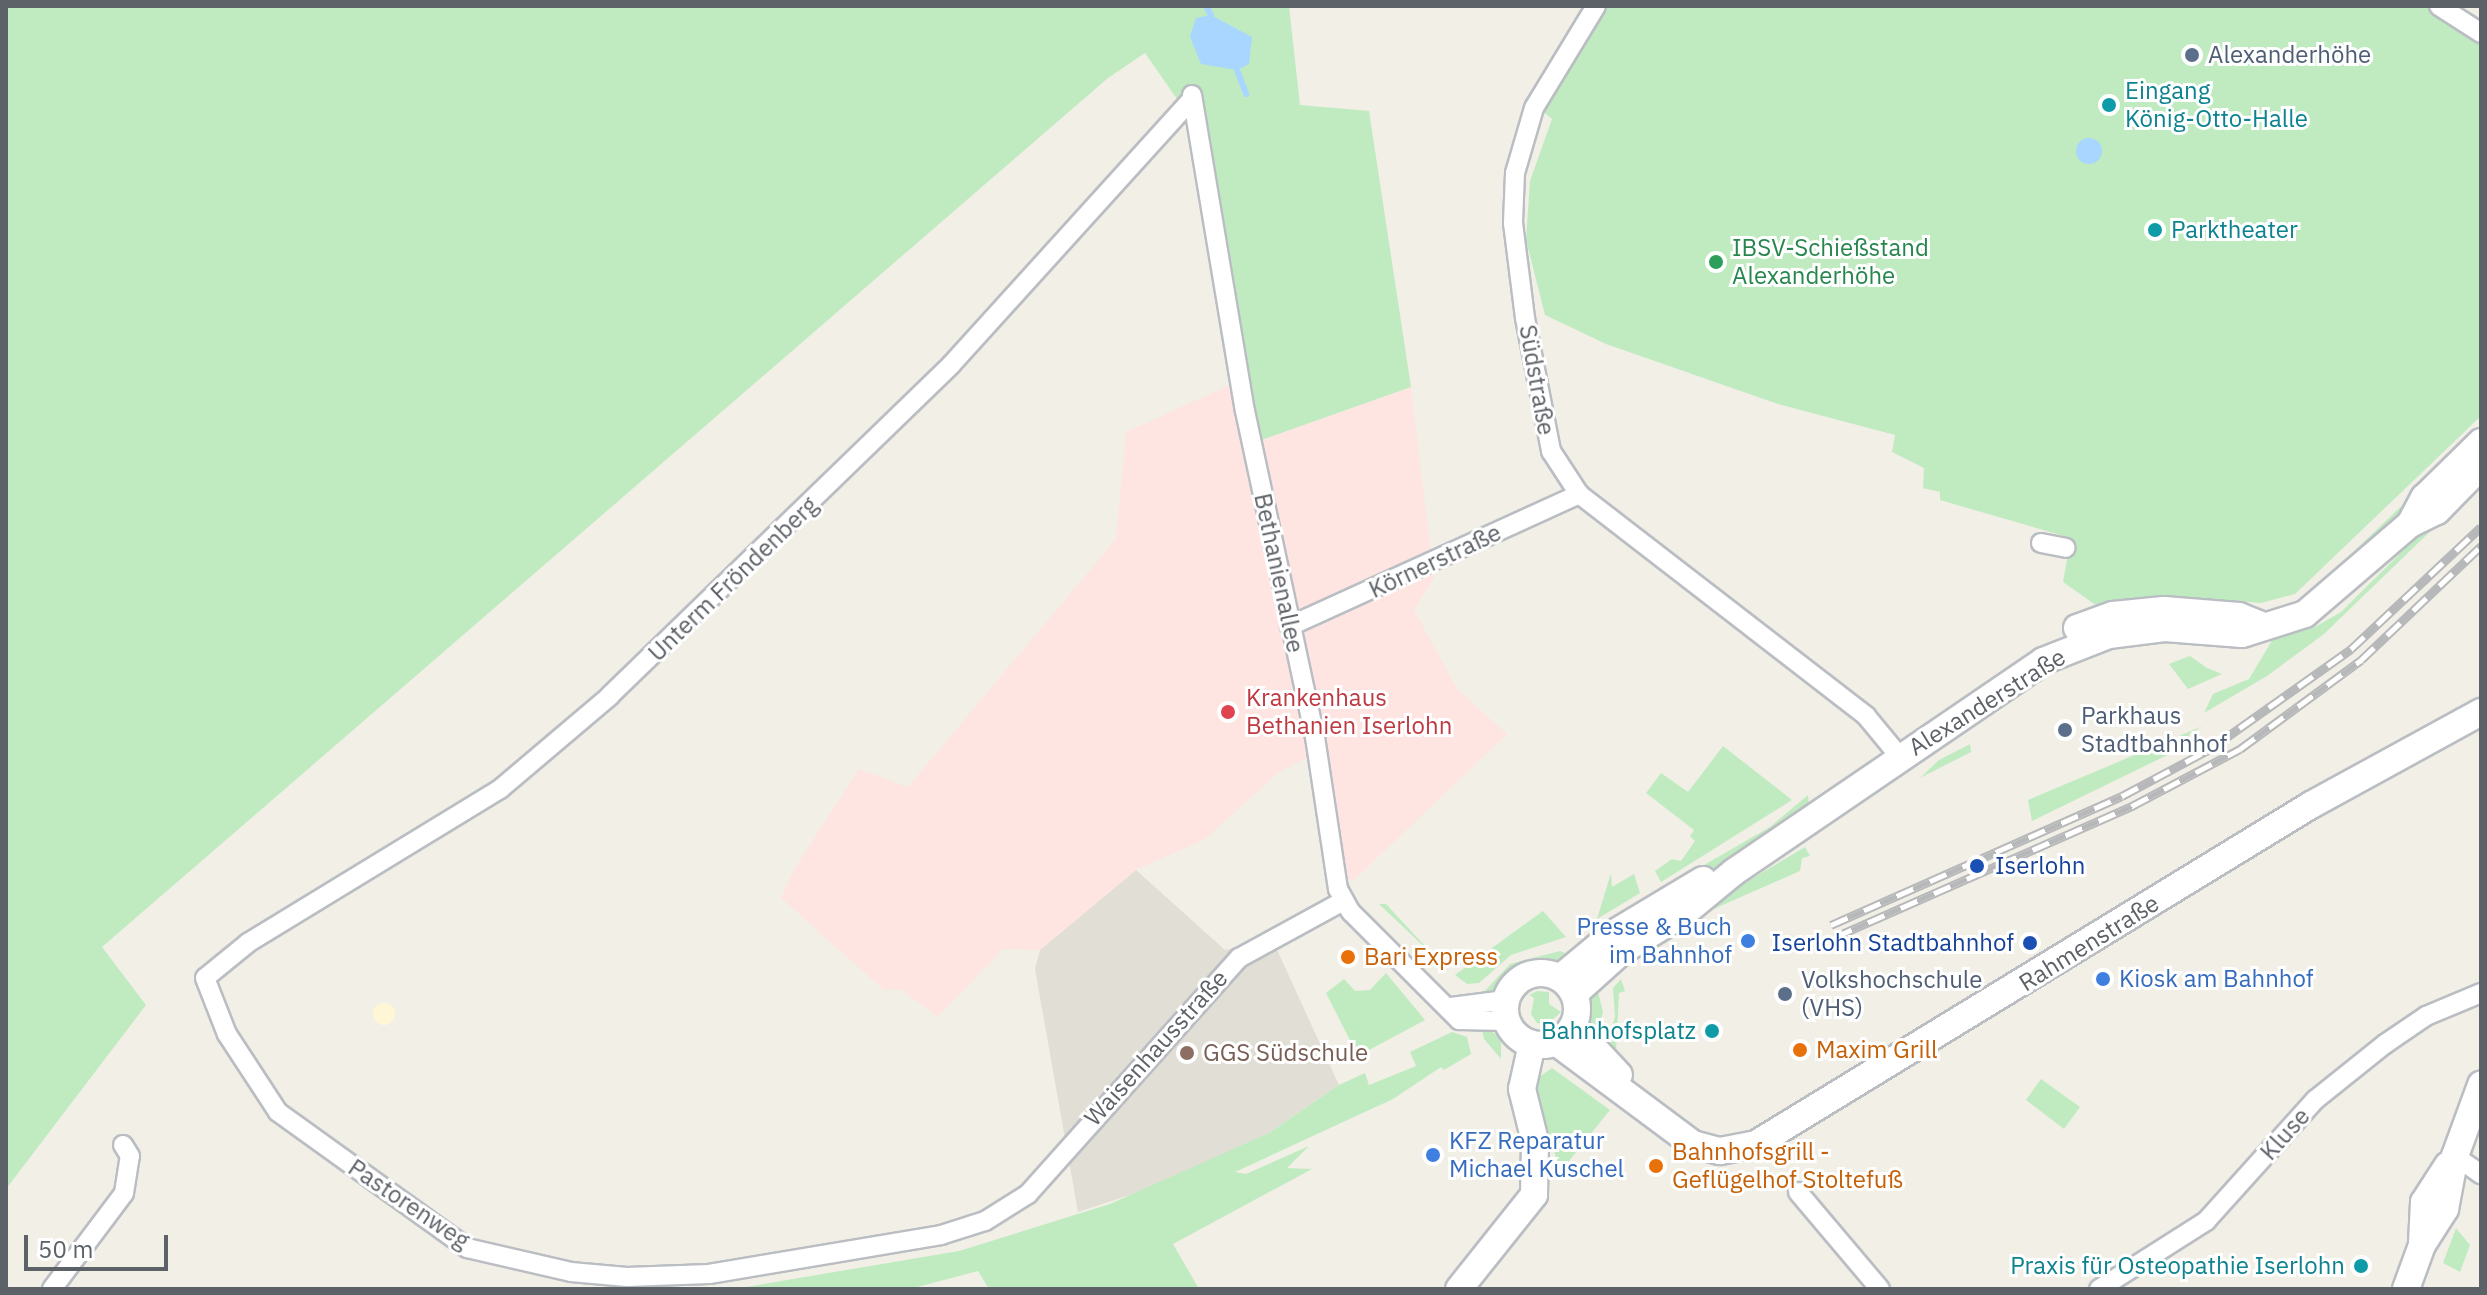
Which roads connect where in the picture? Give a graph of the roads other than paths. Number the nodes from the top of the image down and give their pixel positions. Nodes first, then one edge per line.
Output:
1 (1596, 6) edge
2 (2439, 6) edge
3 (2481, 33) edge
4 (1192, 97) joint
5 (2481, 442) edge
6 (2481, 453) edge
7 (2481, 466) edge
8 (2459, 489) junction
9 (1579, 494) junction
10 (2410, 524) junction
11 (2041, 543) dead end
12 (2066, 548) dead end
13 (1290, 626) junction
14 (2481, 699) edge
15 (2481, 712) edge
16 (2446, 729) junction
17 (1900, 757) junction
18 (1343, 901) junction
19 (205, 978) joint
20 (1567, 986) junction
21 (2481, 993) edge
22 (1532, 1028) junction
23 (2481, 1085) edge
24 (123, 1145) dead end
25 (2455, 1156) junction
26 (2481, 1174) edge
27 (1798, 1192) dead end
28 (1028, 1194) joint
29 (52, 1289) edge
30 (1459, 1289) edge
31 (1880, 1289) edge
32 (2099, 1289) edge
33 (2406, 1289) edge

1 - 9 street, Südstraße
2 - 3 street
4 - 13 street, Bethanienallee
4 - 19 street, Unterm Fröndenberg
5 - 10 main road, Alexanderstraße
6 - 8 street, Alexanderstraße
7 - 8 main road, Alexanderstraße
8 - 10 main road, Alexanderstraße
9 - 13 street, Körnerstraße
9 - 17 street, Südstraße
10 - 17 main road, Alexanderstraße
11 - 12 street
13 - 18 street, Bethanienallee
14 - 16 main road, Rahmenstraße
15 - 16 main road, Rahmenstraße
16 - 22 main road, Rahmenstraße
17 - 20 main road, Alexanderstraße
18 - 22 street, Bethanienallee
18 - 28 street, Waisenhausstraße
19 - 28 street, Pastorenweg
20 - 22 main road
20 - 22 main road
21 - 32 street, Kluse
22 - 30 main road
23 - 25 main road
24 - 29 street
25 - 26 street
25 - 33 main road
27 - 31 street

